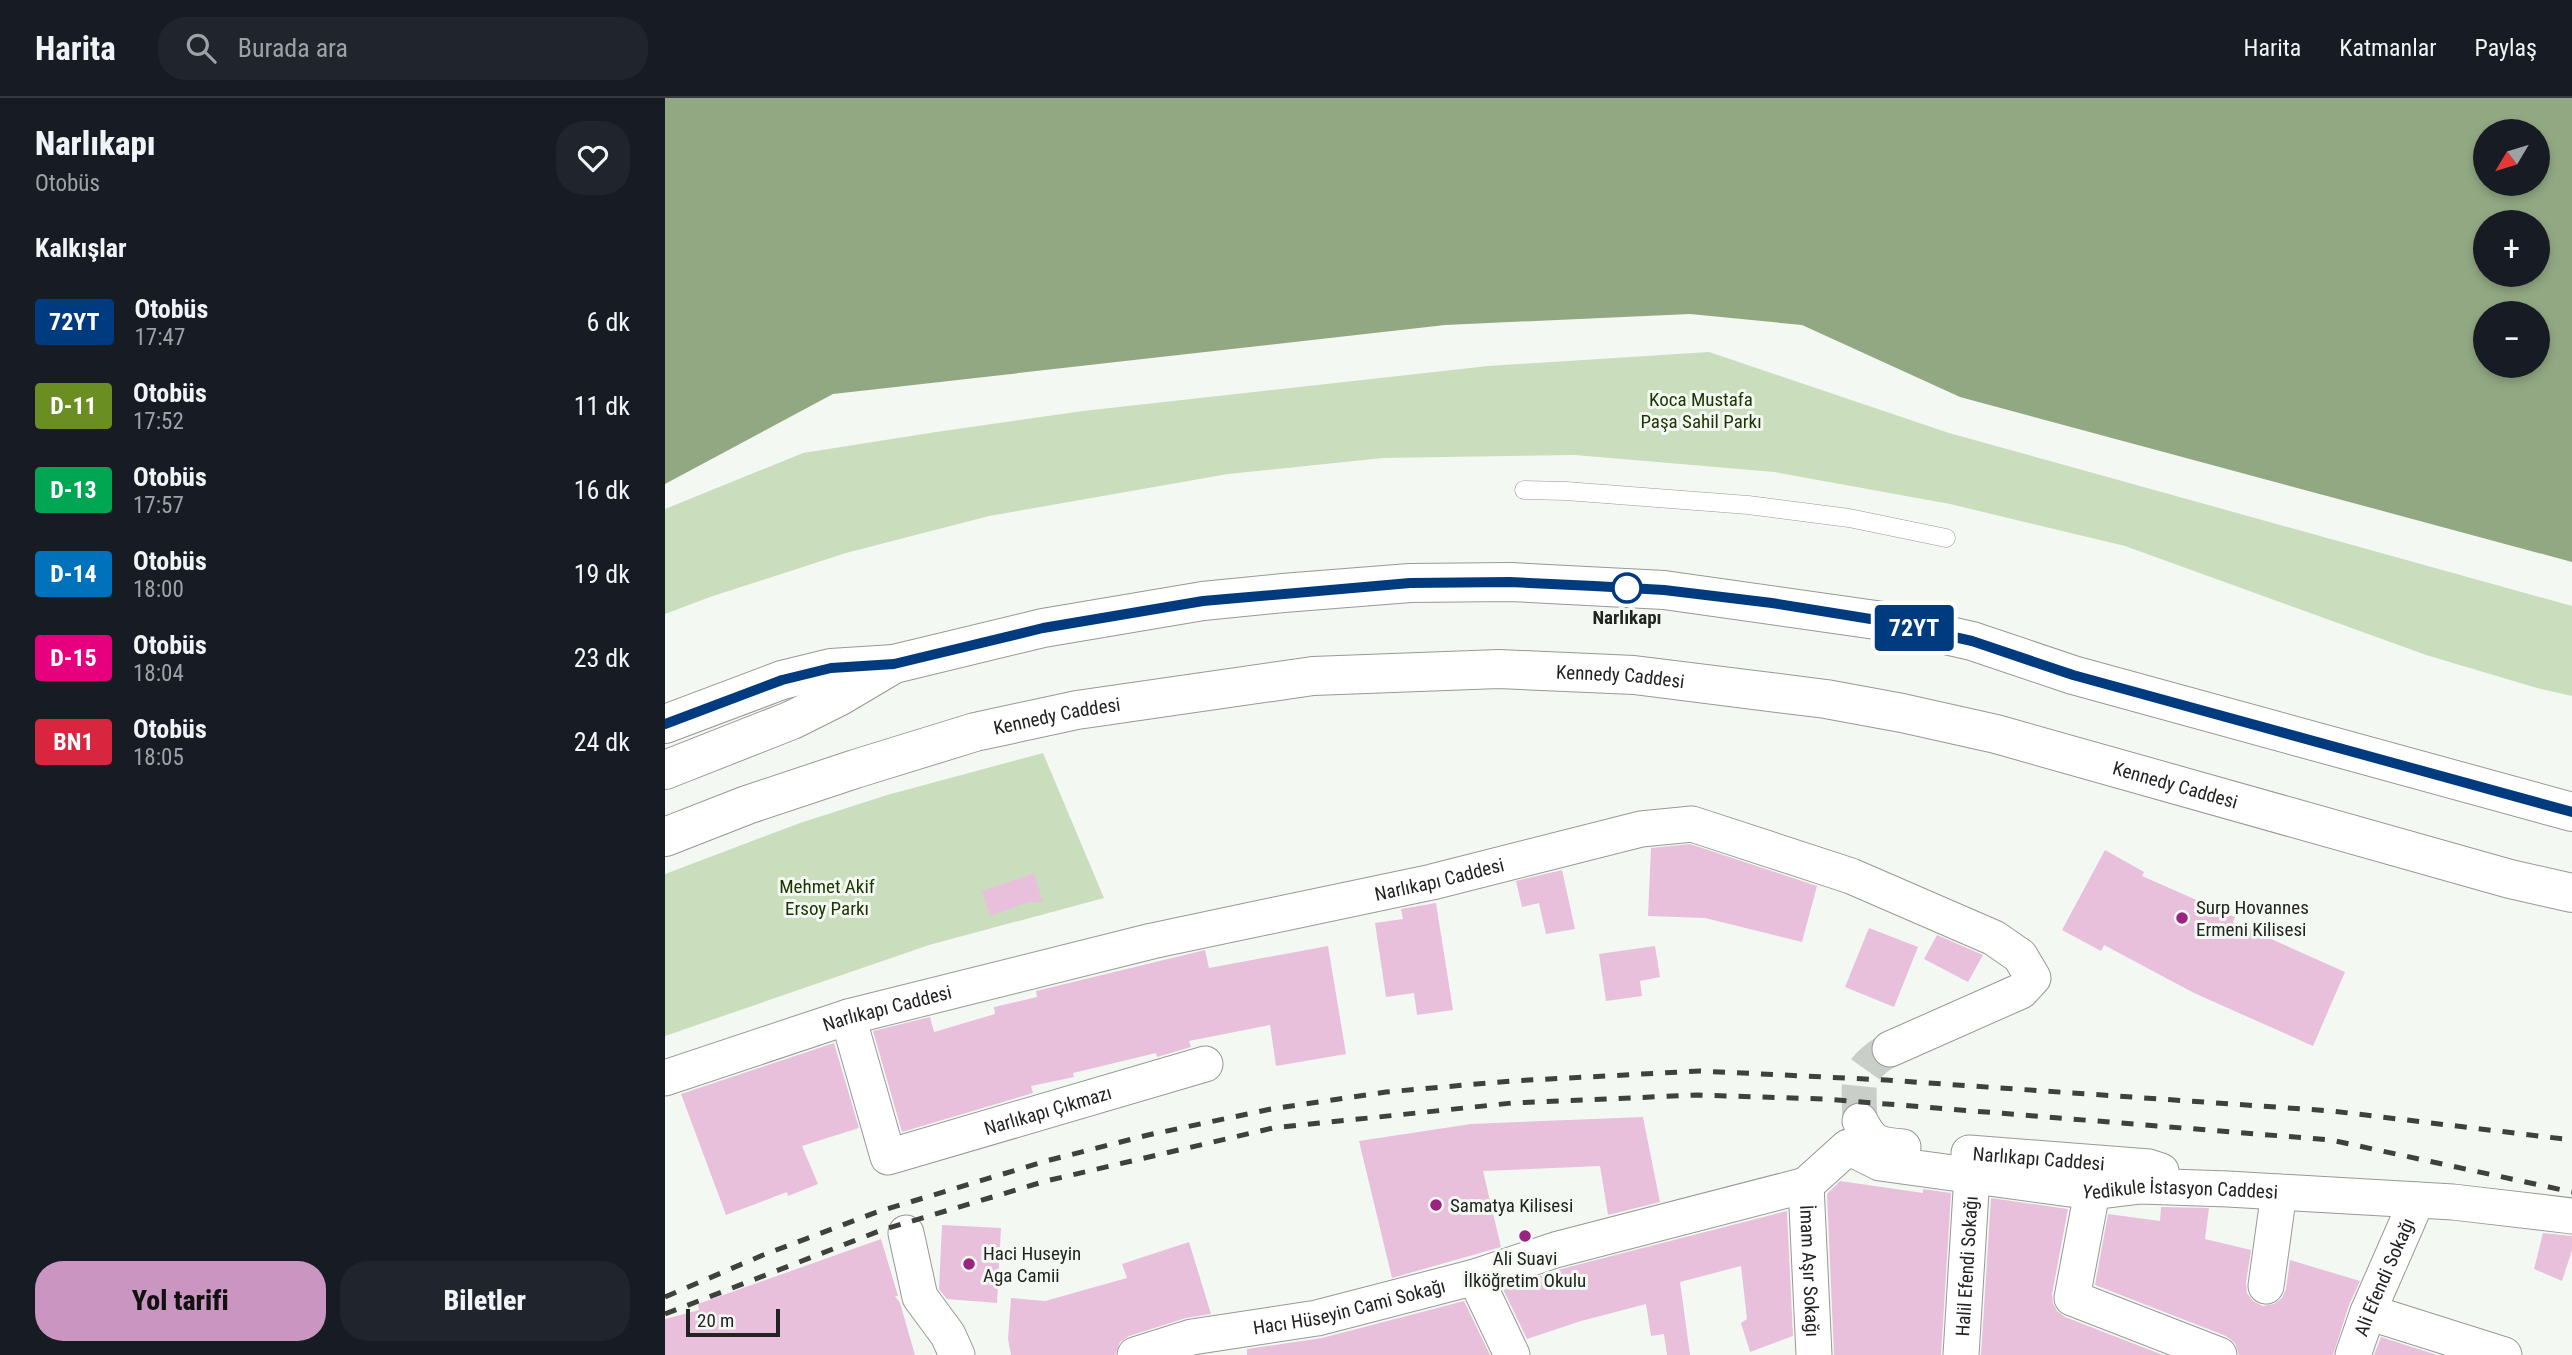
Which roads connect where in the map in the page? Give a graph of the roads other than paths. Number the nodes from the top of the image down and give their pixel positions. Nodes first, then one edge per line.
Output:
1 (1524, 490) dead end
2 (1946, 538) dead end
3 (894, 664) junction
4 (665, 724) edge
5 (665, 770) edge
6 (2572, 812) edge
7 (665, 836) edge
8 (2572, 893) edge
9 (848, 1017) junction
10 (1890, 1049) tunnel mouth
11 (1205, 1064) dead end
12 (665, 1078) edge
13 (1860, 1121) tunnel mouth
14 (1972, 1175) junction
15 (1807, 1185) junction
16 (2228, 1189) junction
17 (2092, 1192) junction
18 (2279, 1192) junction
19 (2417, 1200) junction
20 (2572, 1216) edge
21 (906, 1233) dead end
22 (1475, 1277) junction
23 (2266, 1286) dead end
24 (2368, 1312) junction
25 (1195, 1346) edge
26 (957, 1355) edge
27 (1135, 1355) edge
28 (1512, 1355) edge
29 (1814, 1355) edge
30 (1961, 1355) edge
31 (2219, 1355) edge
32 (2353, 1355) edge
33 (2504, 1355) edge

1 - 2 lane
3 - 4 main road
3 - 5 main road
3 - 6 main road
7 - 8 main road, Kennedy Caddesi
9 - 10 street, Narlıkapı Caddesi
9 - 11 street, Narlıkapı Çıkmazı
9 - 12 street, Narlıkapı Caddesi
13 - 16 street, Narlıkapı Caddesi
14 - 15 street, Yedikule İstasyon Caddesi
14 - 17 street, Yedikule İstasyon Caddesi
14 - 30 street, Halil Efendi Sokağı
15 - 22 street, Hacı Hüseyin Cami Sokağı
15 - 29 street, İmam Aşır Sokağı
16 - 17 street, Yedikule İstasyon Caddesi
16 - 18 street, Yedikule İstasyon Caddesi
17 - 31 street
18 - 19 street, Yedikule İstasyon Caddesi
18 - 23 street
19 - 20 street, Yedikule İstasyon Caddesi
19 - 24 street, Ali Efendi Sokağı
21 - 26 street
22 - 25 street, Hacı Hüseyin Cami Sokağı
22 - 28 street
24 - 32 street, Ali Efendi Sokağı
24 - 33 street
25 - 27 street, Hacı Hüseyin Cami Sokağı

